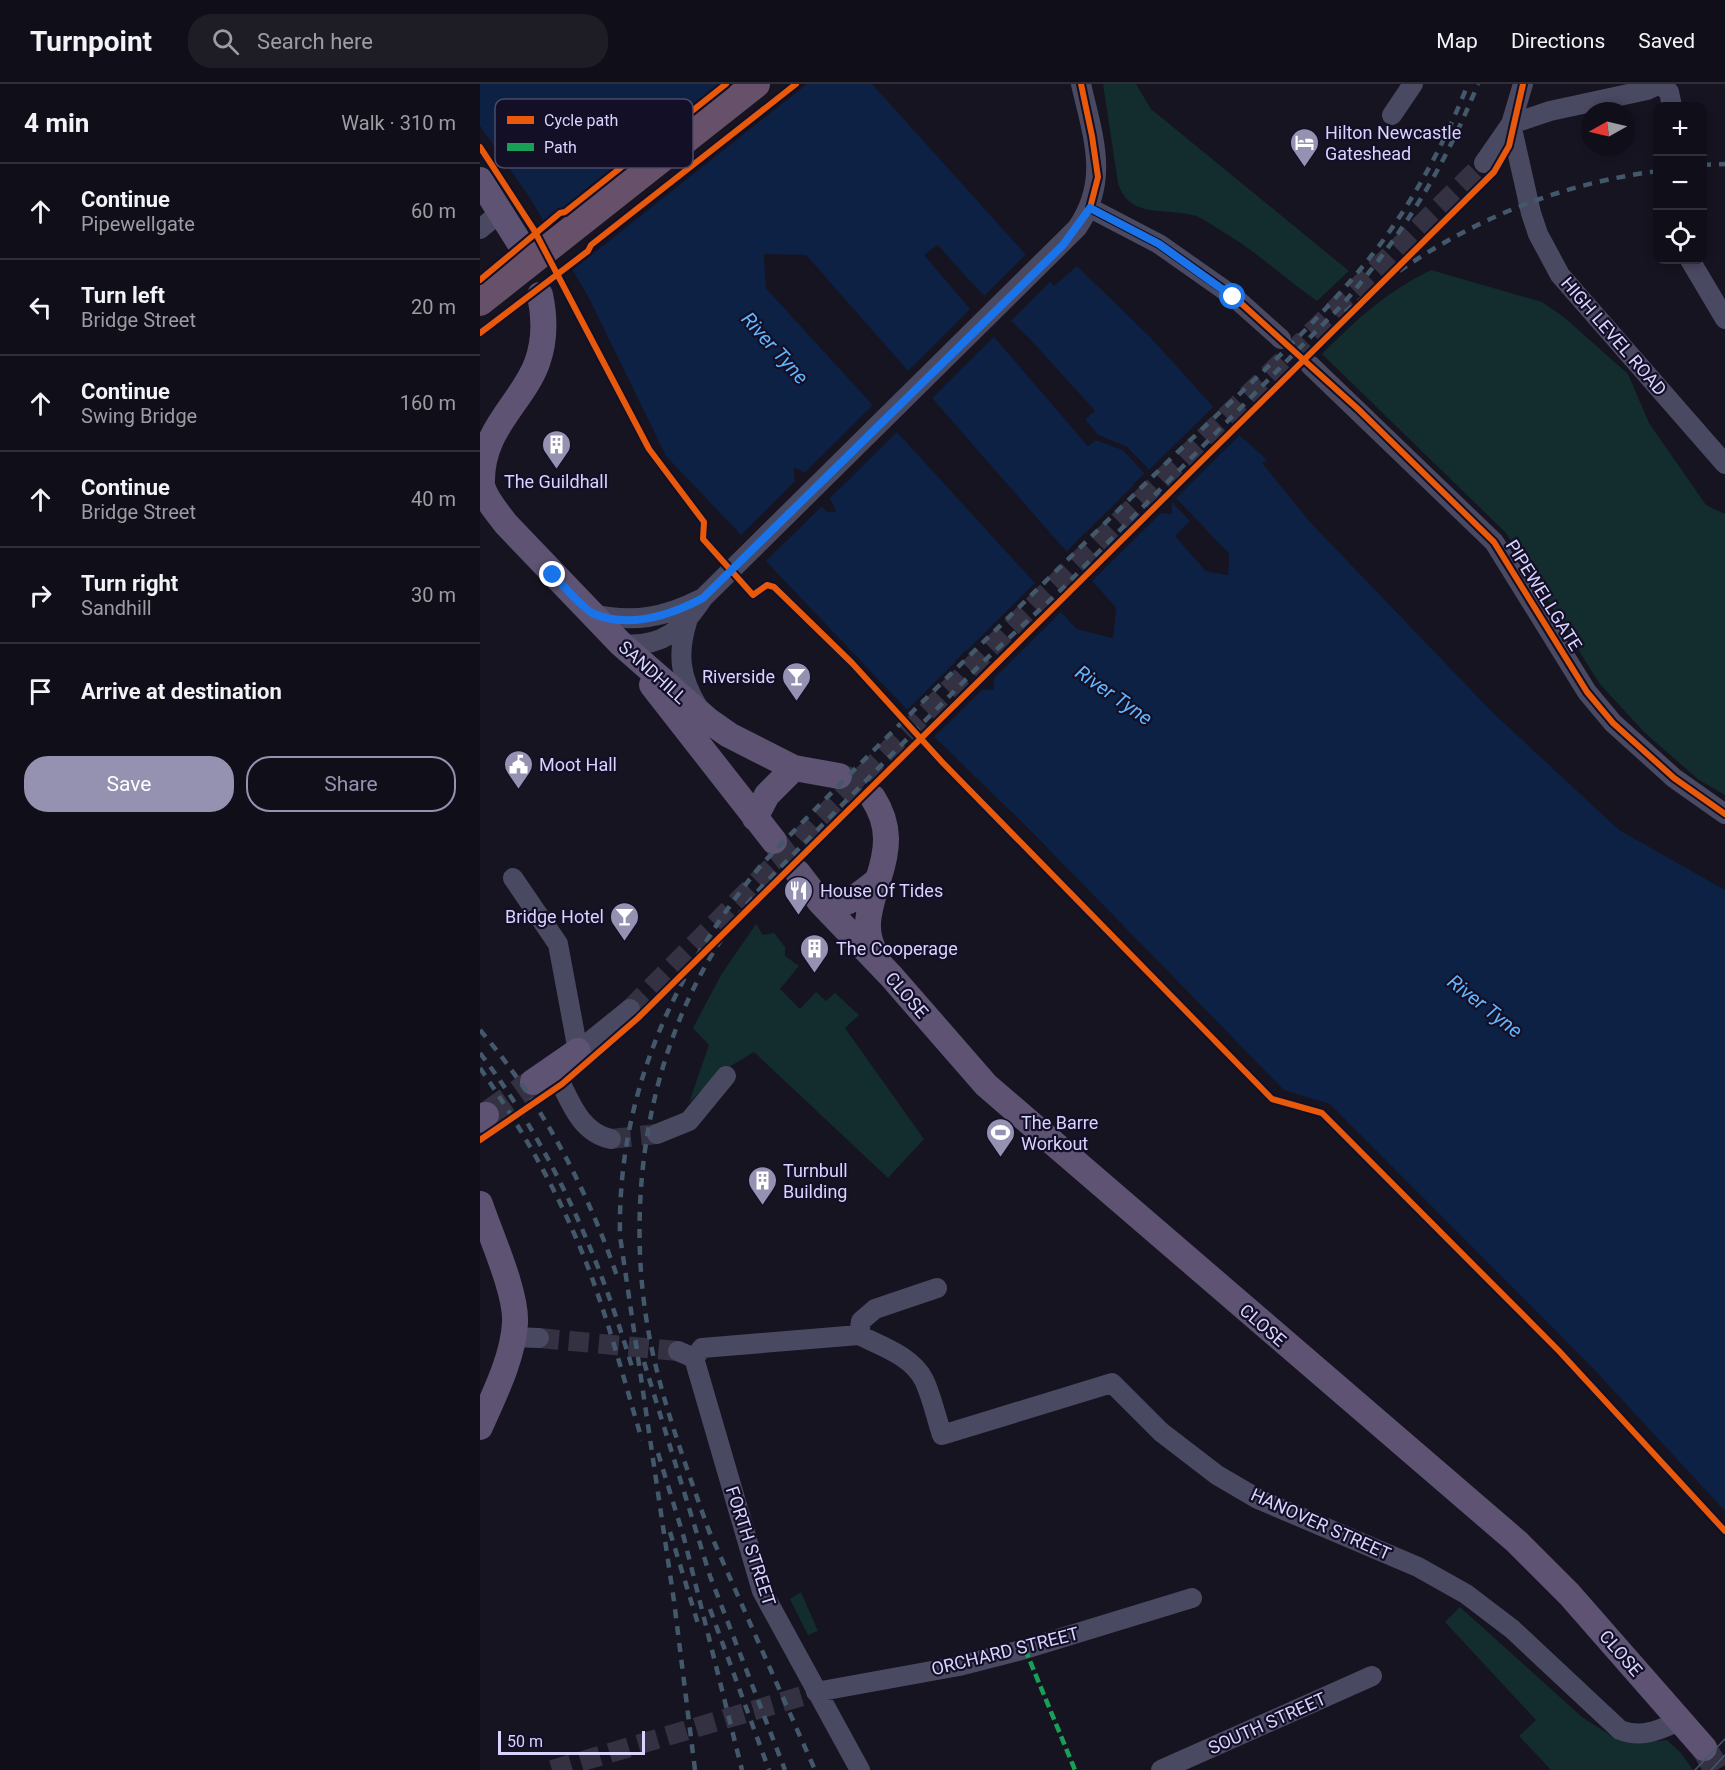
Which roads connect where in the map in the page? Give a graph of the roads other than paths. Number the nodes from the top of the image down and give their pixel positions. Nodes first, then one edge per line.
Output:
1 (756, 84) edge
2 (1081, 84) edge
3 (1413, 84) edge
4 (1523, 84) edge
5 (1660, 84) edge
6 (1671, 102) edge
7 (1392, 116) dead end
8 (1511, 124) junction
9 (693, 134) edge
10 (1484, 163) tunnel mouth
11 (650, 168) edge
12 (480, 180) edge
13 (1090, 208) junction
14 (501, 212) junction
15 (480, 229) edge
16 (519, 242) dead end
17 (1692, 264) edge
18 (540, 295) dead end
19 (480, 302) edge
20 (1725, 320) edge
21 (1281, 339) dead end
22 (1310, 365) dead end
23 (1725, 464) edge
24 (481, 486) edge
25 (703, 598) junction
26 (592, 614) junction
27 (687, 621) junction
28 (621, 644) junction
29 (709, 721) junction
30 (794, 768) junction
31 (839, 776) tunnel mouth
32 (873, 798) tunnel mouth
33 (1725, 814) edge
34 (755, 818) junction
35 (774, 841) tunnel mouth
36 (798, 873) tunnel mouth
37 (513, 878) dead end
38 (878, 880) junction
39 (821, 903) junction
40 (891, 976) junction
41 (630, 1009) tunnel mouth
42 (578, 1051) junction
43 (543, 1075) joint
44 (726, 1076) dead end
45 (657, 1134) tunnel mouth
46 (611, 1139) tunnel mouth
47 (480, 1204) edge
48 (937, 1288) dead end
49 (859, 1335) junction
50 (513, 1337) junction
51 (539, 1338) tunnel mouth
52 (480, 1427) edge
53 (1192, 1598) dead end
54 (1372, 1676) dead end
55 (816, 1692) junction
56 (1682, 1720) junction
57 (1704, 1748) tunnel mouth
58 (860, 1770) edge
59 (1161, 1770) edge

1 - 9 highway, bridge
2 - 13 street
3 - 7 street
4 - 8 street
5 - 6 street
5 - 8 street
8 - 10 street
8 - 23 street, HIGH LEVEL ROAD
11 - 19 highway, bridge
12 - 14 main road
13 - 21 street
13 - 25 street
14 - 15 street
14 - 16 main road
17 - 20 street
18 - 24 main road, SANDHILL
22 - 33 street, PIPEWELLGATE
24 - 26 main road, SANDHILL
25 - 26 street
25 - 27 street
26 - 28 main road, SANDHILL
27 - 28 street
27 - 29 street
28 - 29 main road, SANDHILL
28 - 34 main road
29 - 30 main road, SANDHILL
30 - 31 main road, SANDHILL
30 - 34 main road
32 - 38 main road
34 - 35 main road
36 - 39 main road, CLOSE
37 - 42 street
38 - 39 main road
38 - 40 main road
39 - 40 main road, CLOSE
40 - 56 main road, CLOSE
41 - 42 street
42 - 43 main road
43 - 46 street
44 - 45 street
47 - 50 main road
48 - 49 street
49 - 55 street, FORTH STREET
49 - 56 street, HANOVER STREET
50 - 51 street
50 - 52 main road
53 - 55 street, ORCHARD STREET
54 - 59 street, SOUTH STREET
55 - 58 street, FORTH STREET
56 - 57 main road, CLOSE

